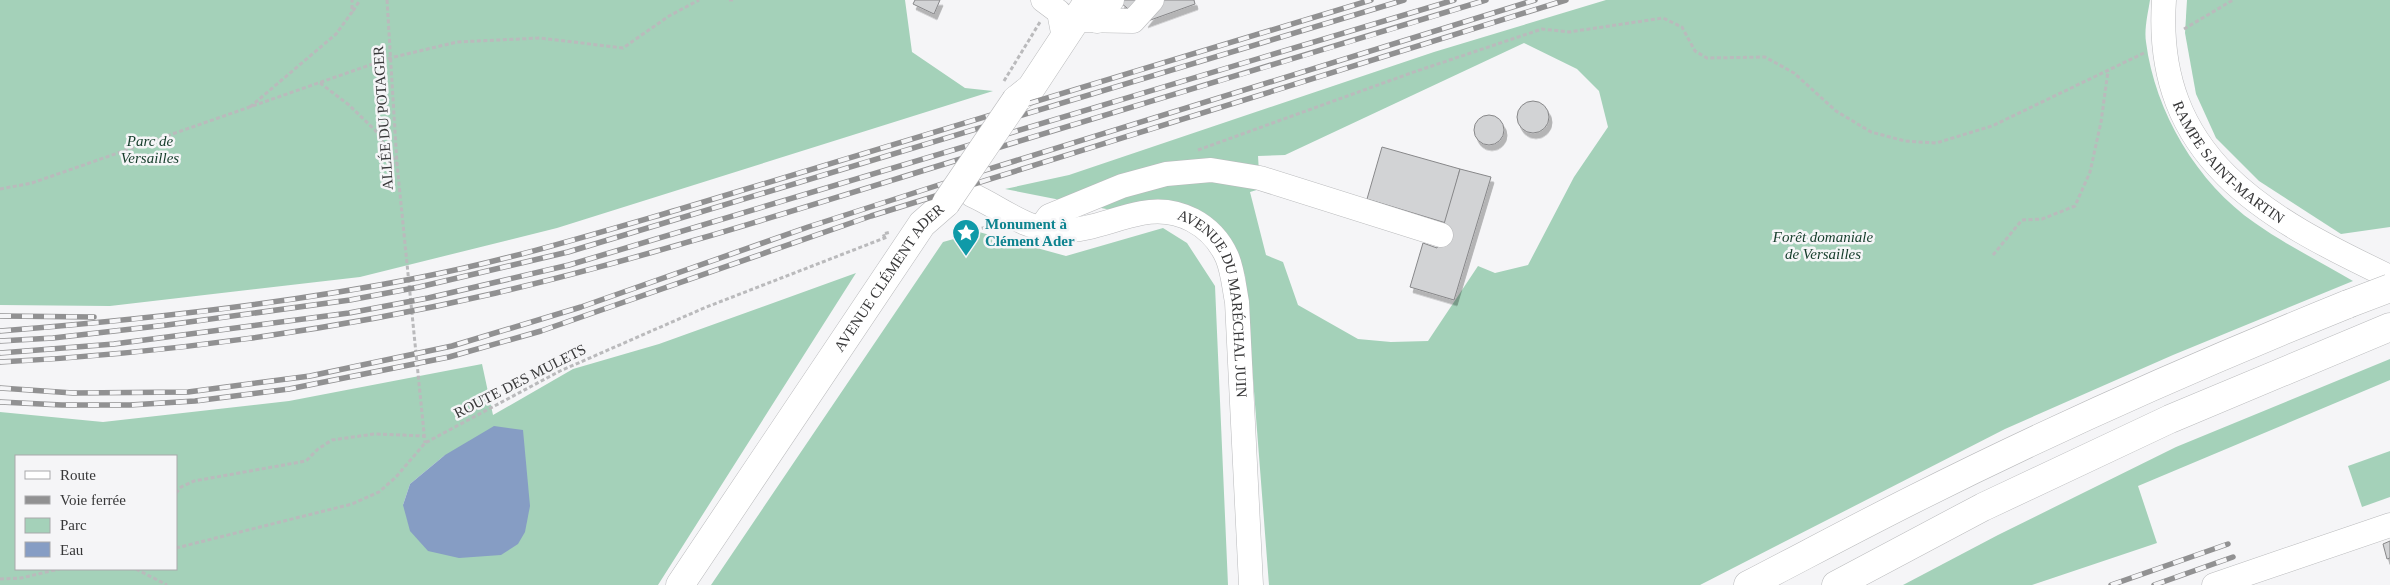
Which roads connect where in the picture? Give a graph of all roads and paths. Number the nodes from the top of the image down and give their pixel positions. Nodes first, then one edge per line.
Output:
1 (352, 0) edge
2 (360, 0) edge
3 (387, 0) edge
4 (699, 0) edge
5 (729, 0) edge
6 (735, 0) edge
7 (1112, 0) edge
8 (1152, 0) edge
9 (2164, 0) edge
10 (2232, 0) edge
11 (1070, 11) edge
12 (352, 12) junction
13 (2157, 47) junction
14 (390, 58) junction
15 (2108, 70) junction
16 (319, 83) junction
17 (1010, 91) junction
18 (247, 109) junction
19 (1189, 153) dead end
20 (397, 164) junction
21 (0, 189) edge
22 (972, 195) dead end
23 (946, 203) junction
24 (1041, 227) junction
25 (992, 228) dead end
26 (970, 231) dead end
27 (1441, 235) dead end
28 (885, 238) dead end
29 (1993, 255) dead end
30 (2384, 278) edge
31 (2390, 327) edge
32 (425, 436) junction
33 (425, 443) junction
34 (178, 491) edge
35 (2390, 525) edge
36 (178, 548) edge
37 (55, 570) edge
38 (138, 570) edge
39 (0, 579) edge
40 (167, 585) edge
41 (680, 585) edge
42 (696, 585) edge
43 (1251, 585) edge
44 (1748, 585) edge
45 (1836, 585) edge
46 (2214, 585) edge

1 - 12 path
2 - 12 path
3 - 14 path, ALLÉE DU POTAGER
4 - 14 path
5 - 6 path
7 - 11 street
8 - 11 street
9 - 13 street, RAMPE SAINT-MARTIN
10 - 13 path
11 - 17 path
11 - 17 main road
12 - 18 path
13 - 15 path
13 - 30 street, RAMPE SAINT-MARTIN
14 - 16 path
14 - 20 path, ALLÉE DU POTAGER
15 - 19 path
15 - 29 path
16 - 18 path
16 - 20 path
17 - 23 main road, bridge
18 - 21 path
20 - 32 path, ALLÉE DU POTAGER
22 - 24 street, AVENUE DU MARÉCHAL JUIN
23 - 41 main road, AVENUE CLÉMENT ADER
23 - 42 main road, AVENUE CLÉMENT ADER
24 - 27 street
24 - 43 street, AVENUE DU MARÉCHAL JUIN
25 - 26 path
28 - 33 path, ROUTE DES MULETS
30 - 44 main road, bridge
31 - 45 main road
32 - 33 path, ALLÉE DU POTAGER
32 - 34 path
33 - 36 path, ROUTE DES MULETS
35 - 46 street
37 - 39 path
38 - 40 path

